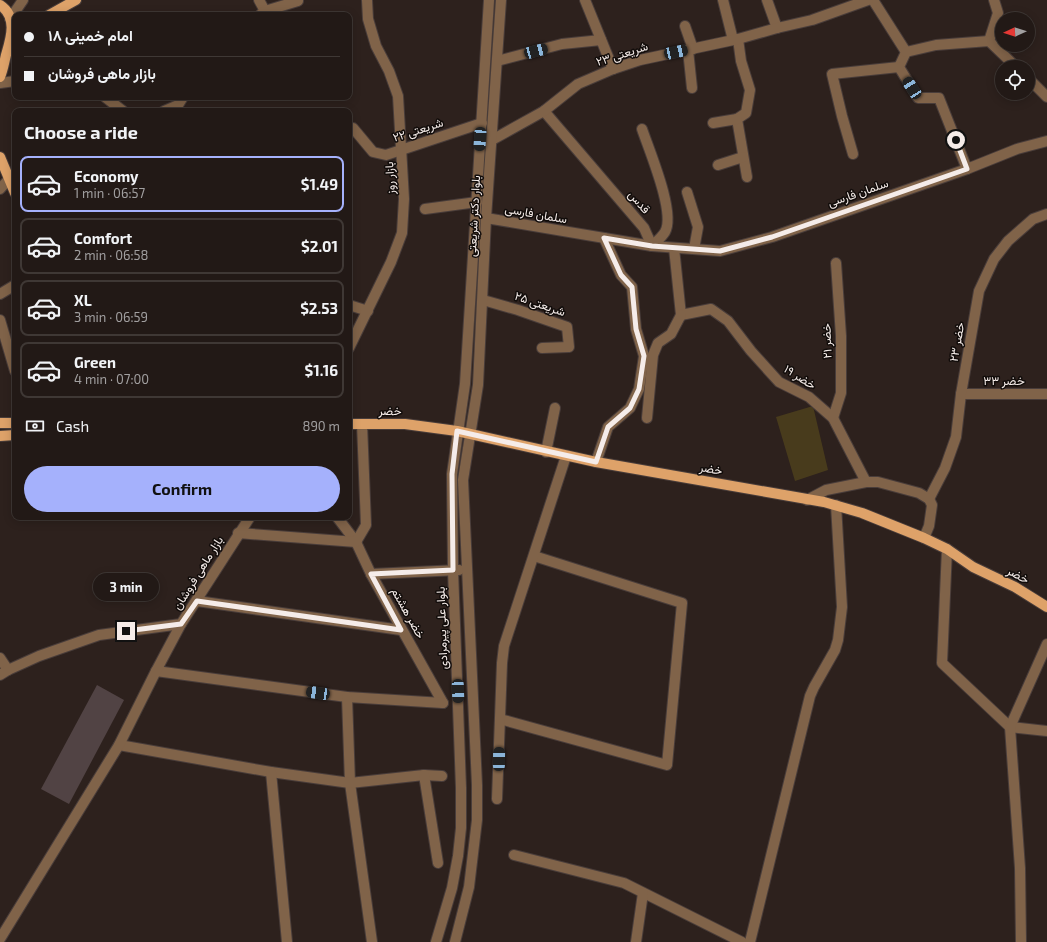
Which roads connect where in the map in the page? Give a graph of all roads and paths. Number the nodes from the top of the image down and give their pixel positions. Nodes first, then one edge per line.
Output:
1 (23, 0) edge
2 (76, 0) edge
3 (259, 0) edge
4 (367, 0) edge
5 (489, 0) edge
6 (501, 0) edge
7 (585, 0) edge
8 (723, 0) edge
9 (767, 0) edge
10 (868, 0) edge
11 (873, 0) edge
12 (994, 0) edge
13 (298, 1) dead end
14 (0, 5) edge
15 (17, 12) edge
16 (54, 12) edge
17 (263, 12) edge
18 (266, 12) edge
19 (12, 22) edge
20 (685, 26) dead end
21 (776, 28) junction
22 (601, 40) junction
23 (735, 40) junction
24 (990, 41) junction
25 (691, 49) junction
26 (906, 52) junction
27 (1009, 60) edge
28 (497, 61) junction
29 (898, 67) junction
30 (613, 69) junction
31 (0, 77) edge
32 (12, 81) edge
33 (0, 83) edge
34 (1035, 85) edge
35 (692, 88) dead end
36 (1047, 97) edge
37 (109, 100) edge
38 (181, 100) edge
39 (119, 108) edge
40 (171, 108) edge
41 (544, 111) junction
42 (737, 119) junction
43 (713, 123) dead end
44 (482, 124) junction
45 (352, 128) edge
46 (642, 128) dead end
47 (492, 140) junction
48 (1047, 141) edge
49 (401, 150) junction
50 (853, 154) dead end
51 (0, 157) edge
52 (743, 157) junction
53 (718, 165) dead end
54 (967, 169) junction
55 (746, 177) dead end
56 (9, 179) junction
57 (12, 186) edge
58 (0, 189) edge
59 (687, 192) dead end
60 (477, 202) junction
61 (425, 209) dead end
62 (1047, 214) edge
63 (486, 218) junction
64 (604, 238) junction
65 (652, 246) junction
66 (674, 248) junction
67 (694, 250) junction
68 (836, 263) dead end
69 (12, 287) edge
70 (0, 294) edge
71 (483, 300) junction
72 (352, 306) edge
73 (368, 311) junction
74 (681, 315) junction
75 (0, 320) edge
76 (352, 342) edge
77 (542, 348) dead end
78 (12, 361) edge
79 (466, 384) junction
80 (478, 385) junction
81 (961, 394) junction
82 (1047, 394) edge
83 (555, 408) dead end
84 (647, 418) dead end
85 (833, 418) junction
86 (0, 423) edge
87 (12, 423) edge
88 (352, 424) edge
89 (362, 424) junction
90 (457, 431) junction
91 (470, 433) junction
92 (12, 435) edge
93 (0, 436) edge
94 (546, 452) junction
95 (566, 456) junction
96 (596, 462) junction
97 (866, 482) junction
98 (930, 499) junction
99 (807, 500) junction
100 (836, 505) junction
101 (248, 520) edge
102 (338, 520) edge
103 (238, 533) junction
104 (924, 538) junction
105 (356, 542) junction
106 (947, 549) junction
107 (534, 556) junction
108 (453, 570) junction
109 (467, 570) junction
110 (371, 574) junction
111 (197, 601) junction
112 (1047, 607) edge
113 (181, 624) junction
114 (401, 630) junction
115 (1047, 644) edge
116 (0, 658) edge
117 (156, 671) junction
118 (4, 673) edge
119 (347, 697) junction
120 (500, 719) junction
121 (1010, 727) junction
122 (1047, 731) edge
123 (119, 745) junction
124 (271, 772) junction
125 (424, 775) junction
126 (442, 776) dead end
127 (350, 783) junction
128 (497, 799) dead end
129 (514, 855) dead end
130 (438, 863) dead end
131 (643, 893) junction
132 (0, 939) edge
133 (288, 942) edge
134 (372, 942) edge
135 (436, 942) edge
136 (455, 942) edge
137 (636, 942) edge
138 (742, 942) edge
139 (750, 942) edge
140 (1021, 942) edge

1 - 15 street
2 - 16 main road
3 - 17 street
4 - 49 street, بازار روز
5 - 44 street, بلوار دکتر شریعتی
6 - 28 street, بلوار دکتر شریعتی
7 - 22 street
8 - 23 street
9 - 21 street
10 - 21 street, شریعتی ۲۳
11 - 26 street
12 - 24 street
13 - 18 street
14 - 19 main road
19 - 31 main road
20 - 25 street
21 - 23 street, شریعتی ۲۳
22 - 28 street
22 - 30 street
23 - 25 street, شریعتی ۲۳
23 - 42 street
24 - 26 street
24 - 27 street
25 - 30 street, شریعتی ۲۳
25 - 35 street
26 - 29 street
28 - 47 street, بلوار دکتر شریعتی
29 - 50 street
29 - 54 street
30 - 41 street, شریعتی ۲۳
32 - 33 street
34 - 36 street
37 - 39 street
38 - 40 street
41 - 47 street, شریعتی ۲۳
41 - 65 street, قدس
42 - 43 street
42 - 52 street
44 - 49 street, شریعتی ۲۲
44 - 60 street, بلوار دکتر شریعتی
45 - 49 street, شریعتی ۲۲
46 - 65 street
47 - 63 street, بلوار دکتر شریعتی
48 - 54 street, سلمان فارسی
49 - 73 street, بازار روز
51 - 56 main road
52 - 53 street
52 - 55 street
54 - 67 street, سلمان فارسی
56 - 57 main road
56 - 58 street
59 - 67 street
60 - 61 street
60 - 79 street, بلوار دکتر شریعتی
62 - 81 street, خضر ۲۳
63 - 64 street, سلمان فارسی
63 - 71 street, بلوار دکتر شریعتی
64 - 65 street, سلمان فارسی
64 - 96 street
65 - 66 street
66 - 67 street, سلمان فارسی
66 - 74 street
68 - 85 street, خضر ۲۱
69 - 70 street
71 - 77 street, شریعتی ۲۵
71 - 80 street, بلوار دکتر شریعتی
72 - 73 street
73 - 76 street, بازار روز
74 - 84 street
74 - 85 street, خضر ۱۹
75 - 78 street
79 - 80 street
79 - 90 street, بلوار دکتر شریعتی
80 - 91 street, بلوار دکتر شریعتی
81 - 82 street, خضر ۳۳
81 - 98 street, خضر ۲۳
83 - 94 street
85 - 97 street, خضر ۱۹
86 - 87 main road
88 - 89 main road, خضر
89 - 90 main road, خضر
89 - 105 street
90 - 91 main road, خضر
90 - 108 street, بلوار علی پیرمرادی
91 - 94 main road, خضر
91 - 109 street
92 - 93 main road
94 - 95 main road, خضر
95 - 96 main road, خضر
95 - 107 street
96 - 99 main road, خضر
97 - 98 street
97 - 99 street
98 - 104 street
99 - 100 main road, خضر
100 - 104 main road, خضر
100 - 139 street
101 - 103 street, بازار ماهی فروشان
102 - 105 street, خضر هشتم
103 - 105 street
103 - 111 street, بازار ماهی فروشان
104 - 106 main road, خضر
105 - 110 street, خضر هشتم
106 - 112 main road, خضر
106 - 121 street
107 - 120 street
107 - 120 street
108 - 109 street
108 - 110 street
108 - 135 street, بلوار علی پیرمرادی
109 - 136 street
110 - 114 street, خضر هشتم
111 - 113 street, بازار ماهی فروشان
111 - 114 street
113 - 117 street
113 - 118 street, بازار ماهی فروشان
114 - 119 street, خضر هشتم
115 - 121 street
116 - 118 street
117 - 119 street
117 - 123 street
119 - 127 street
120 - 128 street
121 - 122 street
121 - 140 street
123 - 124 street
123 - 132 street
124 - 127 street
124 - 133 street
125 - 126 street
125 - 127 street
125 - 130 street
127 - 134 street
129 - 131 street
131 - 137 street
131 - 138 street

